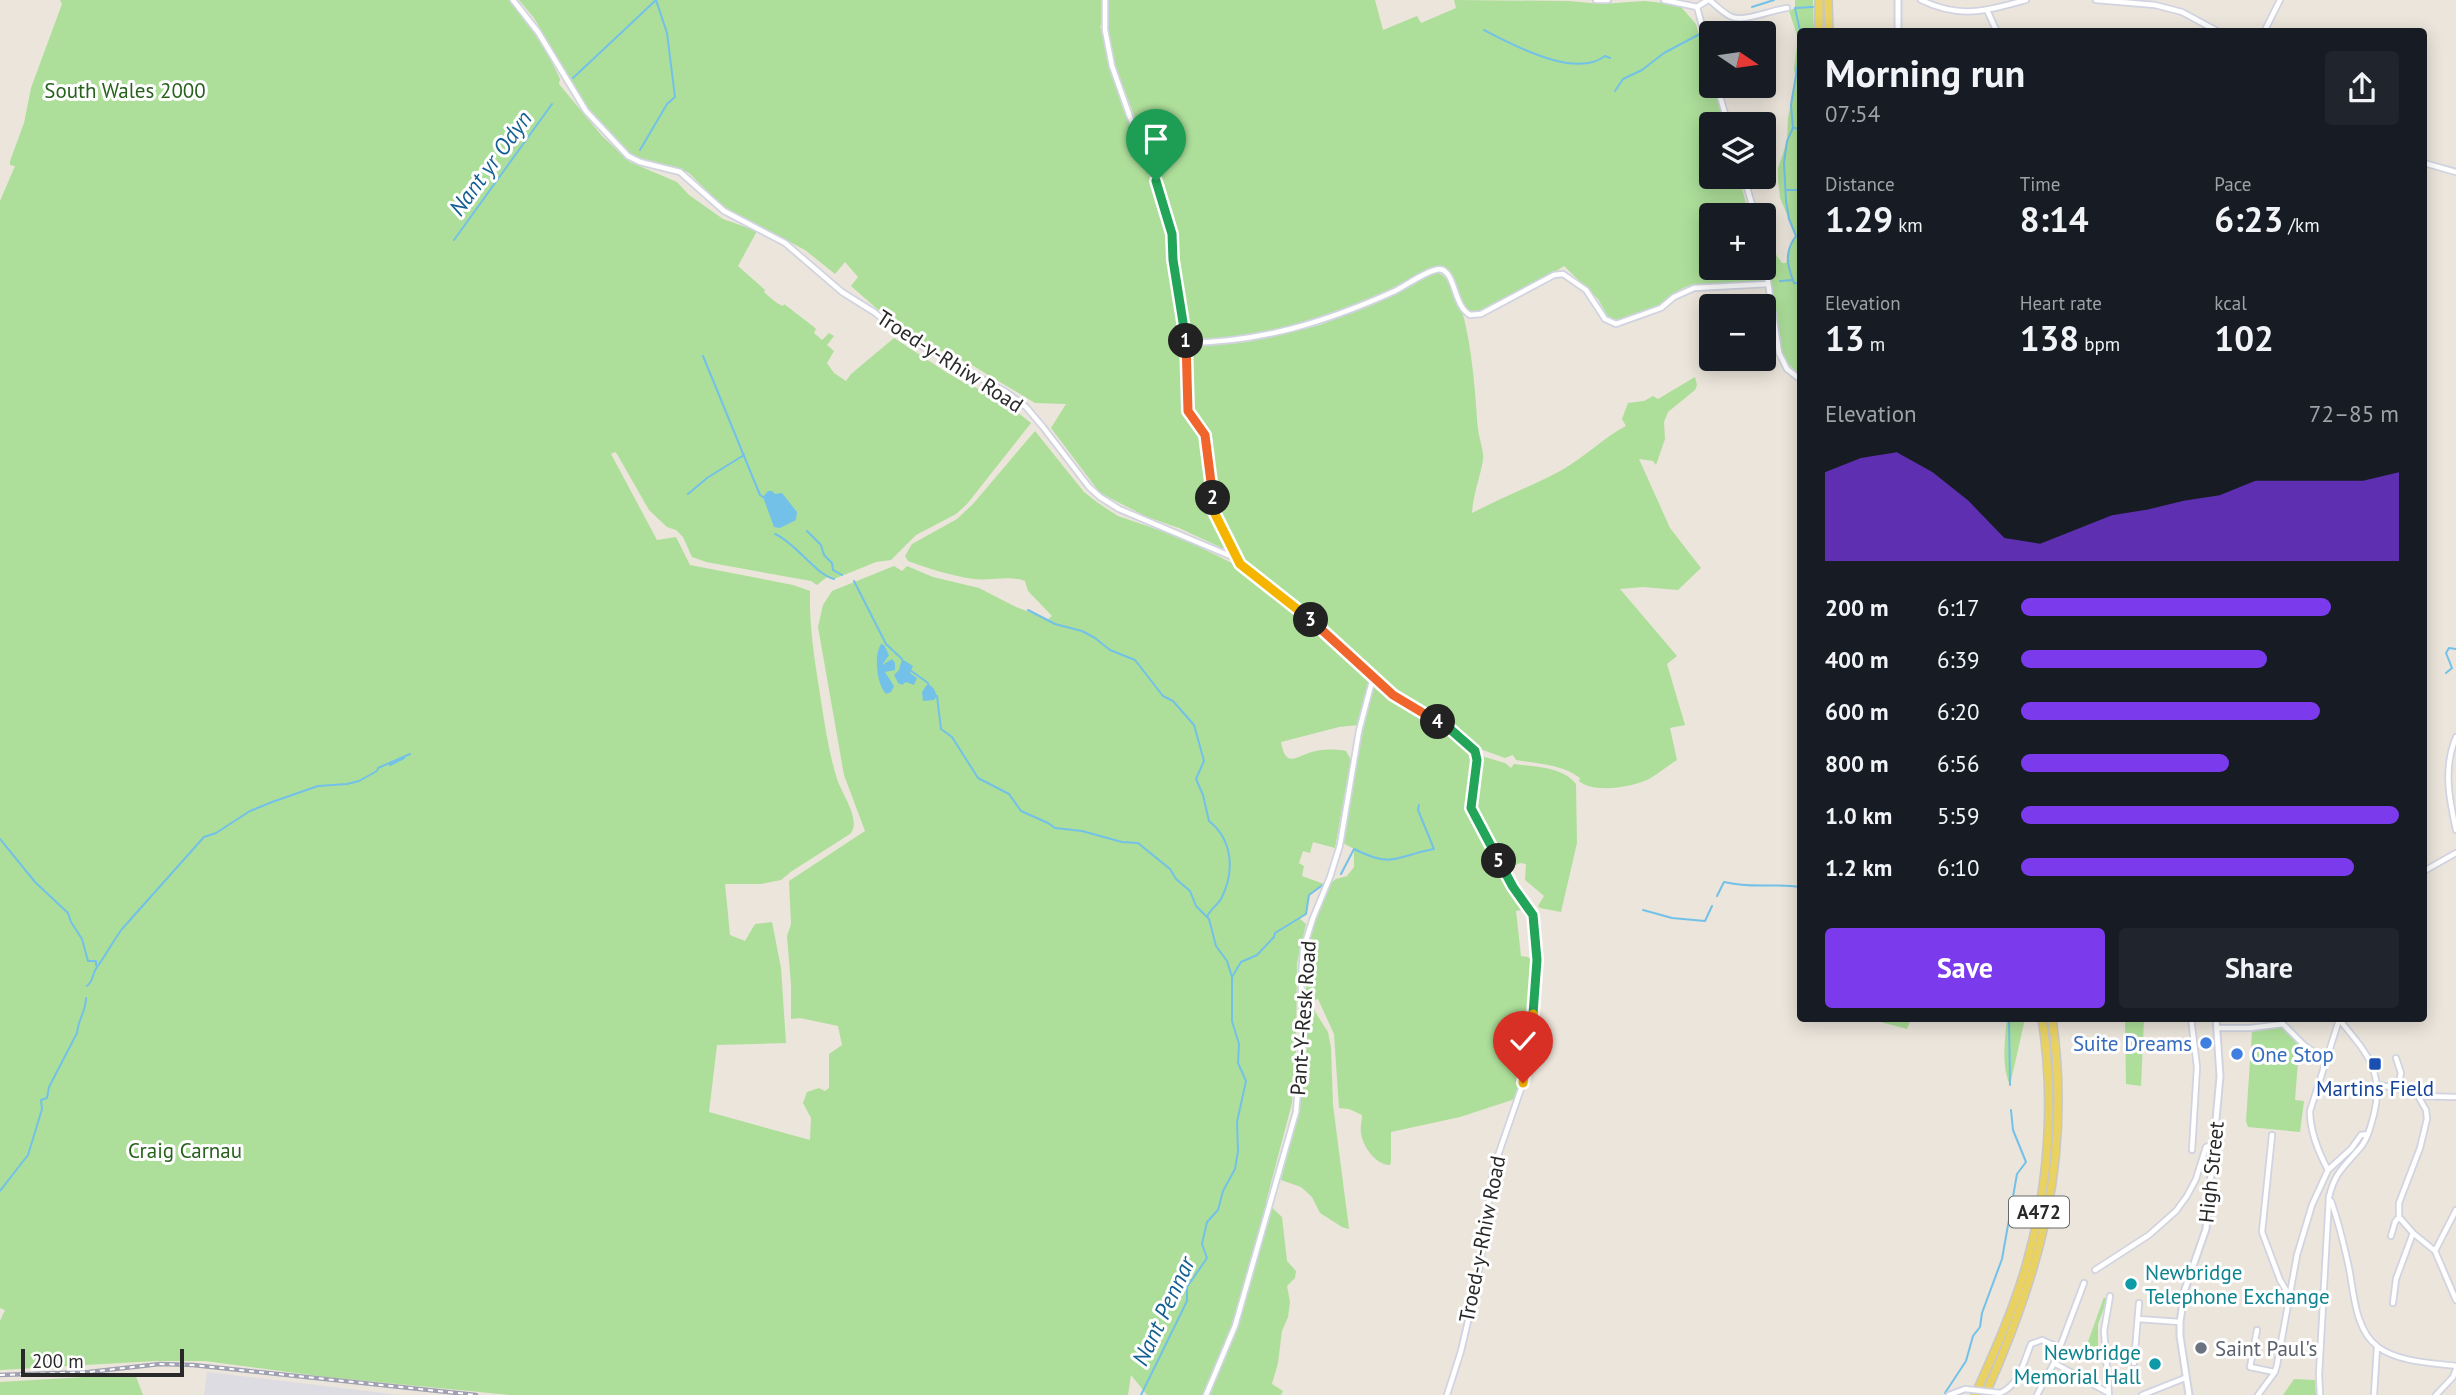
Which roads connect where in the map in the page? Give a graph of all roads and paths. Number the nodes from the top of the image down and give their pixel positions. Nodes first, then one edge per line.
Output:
1 (513, 0) edge
2 (1105, 0) edge
3 (1596, 0) edge
4 (1608, 0) edge
5 (1664, 0) edge
6 (1709, 0) edge
7 (1819, 0) edge
8 (1828, 0) edge
9 (1898, 0) edge
10 (1921, 0) edge
11 (2026, 0) edge
12 (2096, 0) edge
13 (2280, 0) edge
14 (1697, 7) junction
15 (1787, 8) dead end
16 (1987, 10) junction
17 (1701, 21) edge
18 (1819, 28) edge
19 (1829, 28) edge
20 (1898, 28) edge
21 (1995, 28) edge
22 (2211, 28) edge
23 (2266, 28) edge
24 (2427, 164) edge
25 (2456, 172) edge
26 (1767, 280) edge
27 (1768, 284) junction
28 (1186, 343) junction
29 (1797, 378) edge
30 (1235, 558) junction
31 (1375, 678) junction
32 (2456, 737) edge
33 (2456, 830) edge
34 (2456, 853) edge
35 (2427, 869) edge
36 (2042, 1022) edge
37 (2052, 1022) edge
38 (2191, 1022) edge
39 (2217, 1022) edge
40 (2338, 1022) edge
41 (2341, 1022) edge
42 (2218, 1028) junction
43 (2396, 1058) dead end
44 (2325, 1059) junction
45 (2378, 1084) junction
46 (2398, 1087) junction
47 (2418, 1096) junction
48 (2456, 1097) edge
49 (2368, 1134) junction
50 (2272, 1136) dead end
51 (2214, 1145) junction
52 (2192, 1150) dead end
53 (2328, 1170) junction
54 (2329, 1197) junction
55 (2456, 1210) edge
56 (2399, 1217) junction
57 (2413, 1233) junction
58 (2391, 1236) dead end
59 (2435, 1251) junction
60 (2095, 1270) dead end
61 (2084, 1283) dead end
62 (2289, 1295) junction
63 (2110, 1296) dead end
64 (2456, 1300) edge
65 (2139, 1303) dead end
66 (2393, 1303) dead end
67 (2138, 1319) junction
68 (2180, 1322) junction
69 (2257, 1330) dead end
70 (2377, 1346) junction
71 (2060, 1348) junction
72 (2054, 1363) junction
73 (2134, 1363) dead end
74 (2456, 1367) edge
75 (2275, 1372) junction
76 (2185, 1378) junction
77 (2108, 1393) edge
78 (2000, 1394) edge
79 (1206, 1395) edge
80 (1447, 1395) edge
81 (1949, 1395) edge
82 (1975, 1395) edge
83 (1985, 1395) edge
84 (2037, 1395) edge
85 (2142, 1395) edge
86 (2189, 1395) edge
87 (2259, 1395) edge
88 (2320, 1395) edge
89 (2374, 1395) edge
90 (2436, 1395) edge

1 - 30 street, Troed-y-Rhiw Road
2 - 28 street
3 - 4 street
5 - 14 street
6 - 14 street
6 - 15 street
7 - 18 main road
8 - 19 main road
9 - 20 street
10 - 16 street
11 - 16 street
12 - 22 street
13 - 23 street
14 - 17 street
16 - 21 street
24 - 25 street
26 - 27 street
27 - 28 street
27 - 29 street
28 - 30 street
30 - 31 street, Troed-y-Rhiw Road
31 - 79 street, Pant-Y-Resk Road
31 - 80 street, Troed-y-Rhiw Road
32 - 33 street
34 - 35 street
36 - 82 main road, A472
37 - 83 main road, A472
38 - 52 street
39 - 42 street, High Street
40 - 44 street
41 - 45 street
42 - 44 street
42 - 51 street, High Street
43 - 46 street
44 - 53 street
45 - 46 street
45 - 49 street
46 - 47 street
47 - 48 street
47 - 56 street
49 - 53 street
49 - 54 street
50 - 62 street
51 - 60 street
51 - 68 street, High Street
53 - 62 street
54 - 70 street
54 - 88 street
55 - 59 street
56 - 57 street
56 - 58 street
57 - 59 street
57 - 66 street
59 - 64 street
61 - 71 street
62 - 75 street
63 - 77 street
65 - 67 street
67 - 68 street
67 - 73 street
68 - 76 street, High Street
69 - 75 street
70 - 74 street
70 - 89 street
71 - 72 street
71 - 78 street
72 - 77 street
72 - 84 street
74 - 90 street
75 - 87 street
76 - 85 street
76 - 86 street, High Street
78 - 81 street, bridge

